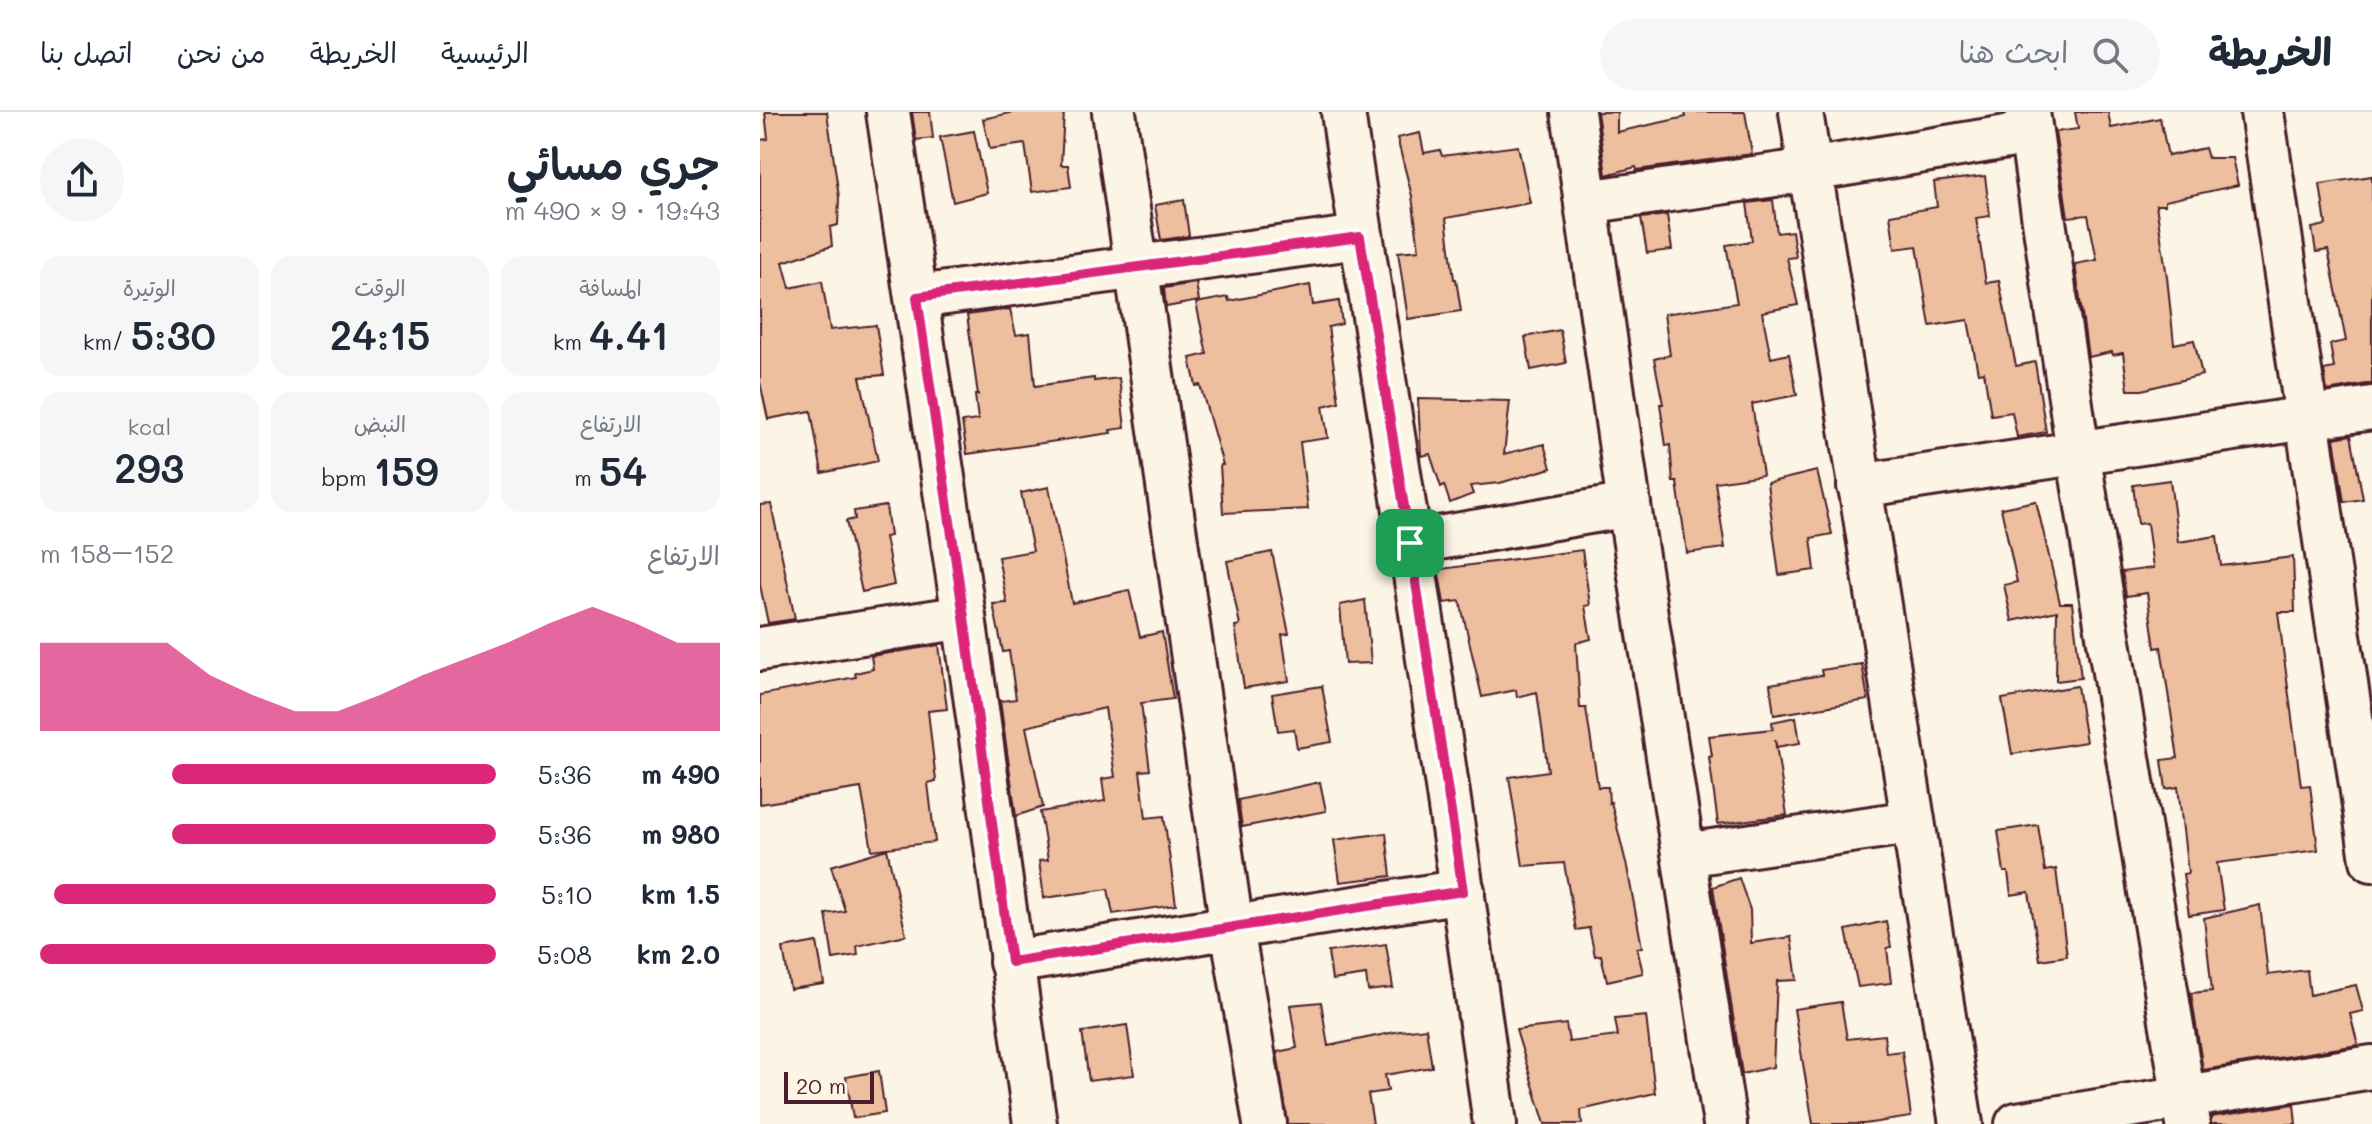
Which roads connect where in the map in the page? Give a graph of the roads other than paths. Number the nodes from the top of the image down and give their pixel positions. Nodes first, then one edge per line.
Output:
1 (888, 112) edge
2 (1114, 112) edge
3 (1343, 112) edge
4 (1573, 112) edge
5 (1801, 112) edge
6 (2262, 112) edge
7 (2030, 122) edge
8 (1810, 170) junction
9 (1586, 202) junction
10 (1360, 237) junction
11 (1137, 266) junction
12 (917, 297) junction
13 (2372, 408) edge
14 (2306, 419) junction
15 (2078, 452) junction
16 (1859, 486) junction
17 (1629, 505) junction
18 (1410, 543) junction
19 (964, 617) junction
20 (760, 649) edge
21 (1913, 822) junction
22 (1684, 855) junction
23 (2372, 860) edge
24 (1463, 891) junction
25 (1232, 928) junction
26 (1011, 962) junction
27 (2372, 1067) edge
28 (2186, 1111) edge
29 (1035, 1124) edge
30 (1265, 1124) edge
31 (1495, 1124) edge
32 (1725, 1124) edge
33 (1961, 1124) edge
34 (2017, 1124) edge

1 - 12 street
2 - 11 street
3 - 10 street
4 - 9 street
5 - 8 street
6 - 14 street
7 - 8 street
7 - 15 street
8 - 9 street
8 - 16 street
9 - 17 street
10 - 11 street
10 - 18 street
11 - 12 street
11 - 25 street
12 - 19 street
13 - 14 street
14 - 15 street
14 - 23 street
15 - 16 street
15 - 28 street
16 - 21 street
17 - 18 street
17 - 22 street
18 - 24 street
19 - 20 street
19 - 26 street
21 - 22 street
21 - 33 street
22 - 32 street
24 - 25 street
24 - 31 street
25 - 26 street
25 - 30 street
26 - 29 street
27 - 28 street
28 - 34 street

